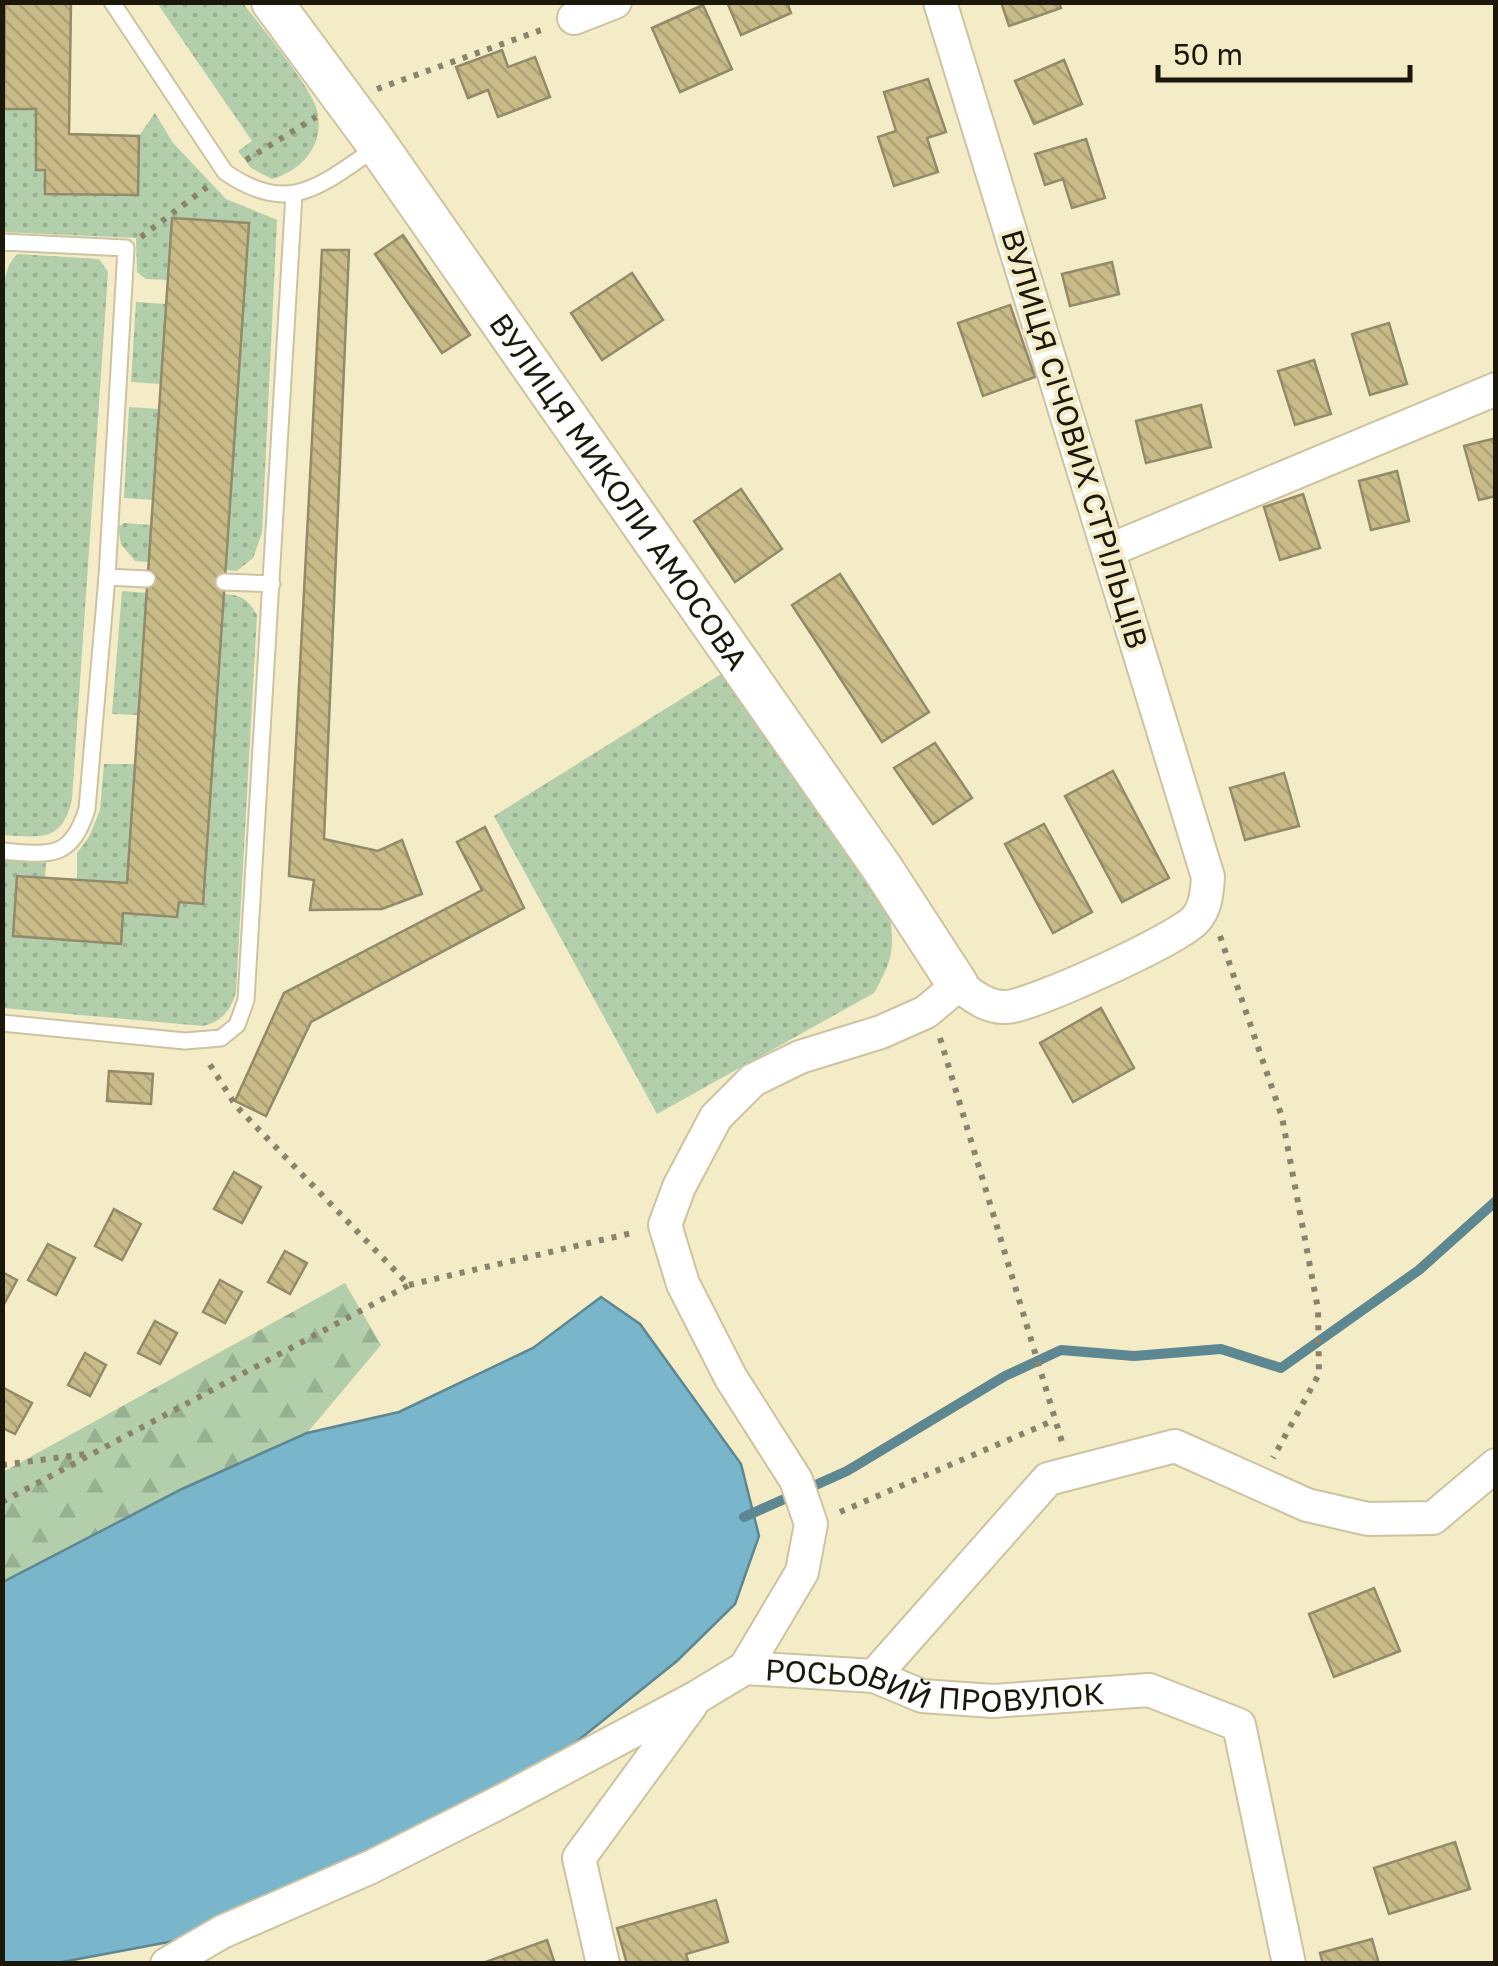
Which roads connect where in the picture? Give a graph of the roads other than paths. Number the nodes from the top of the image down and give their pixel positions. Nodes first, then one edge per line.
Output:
1 (112, 2) edge
2 (272, 2) edge
3 (615, 2) edge
4 (940, 2) edge
5 (574, 18) road end
6 (377, 146) junction
7 (294, 194) junction
8 (2, 242) edge
9 (1496, 389) edge
10 (1110, 550) junction
11 (107, 578) junction
12 (147, 579) dead end
13 (224, 582) dead end
14 (272, 584) junction
15 (2, 852) edge
16 (944, 997) junction
17 (2, 1023) edge
18 (1496, 1466) edge
19 (745, 1668) junction
20 (874, 1676) junction
21 (697, 1698) junction
22 (166, 1964) edge
23 (603, 1964) edge
24 (1288, 1964) edge

1 - 7 lane
2 - 6 street, ВУЛИЦЯ МИКОЛИ АМОСОВА
3 - 5 street
4 - 10 street, ВУЛИЦЯ СІЧОВИХ СТРІЛЬЦІВ
6 - 7 lane
6 - 16 street, ВУЛИЦЯ МИКОЛИ АМОСОВА
7 - 14 lane
8 - 11 lane
9 - 10 street
10 - 16 street, ВУЛИЦЯ СІЧОВИХ СТРІЛЬЦІВ
11 - 12 lane
11 - 15 lane
13 - 14 lane
14 - 17 lane
16 - 19 street, РОСЬОВИЙ ПРОВУЛОК
18 - 20 street
19 - 20 street, РОСЬОВИЙ ПРОВУЛОК
19 - 21 street
20 - 24 street, РОСЬОВИЙ ПРОВУЛОК
21 - 22 street
21 - 23 street

